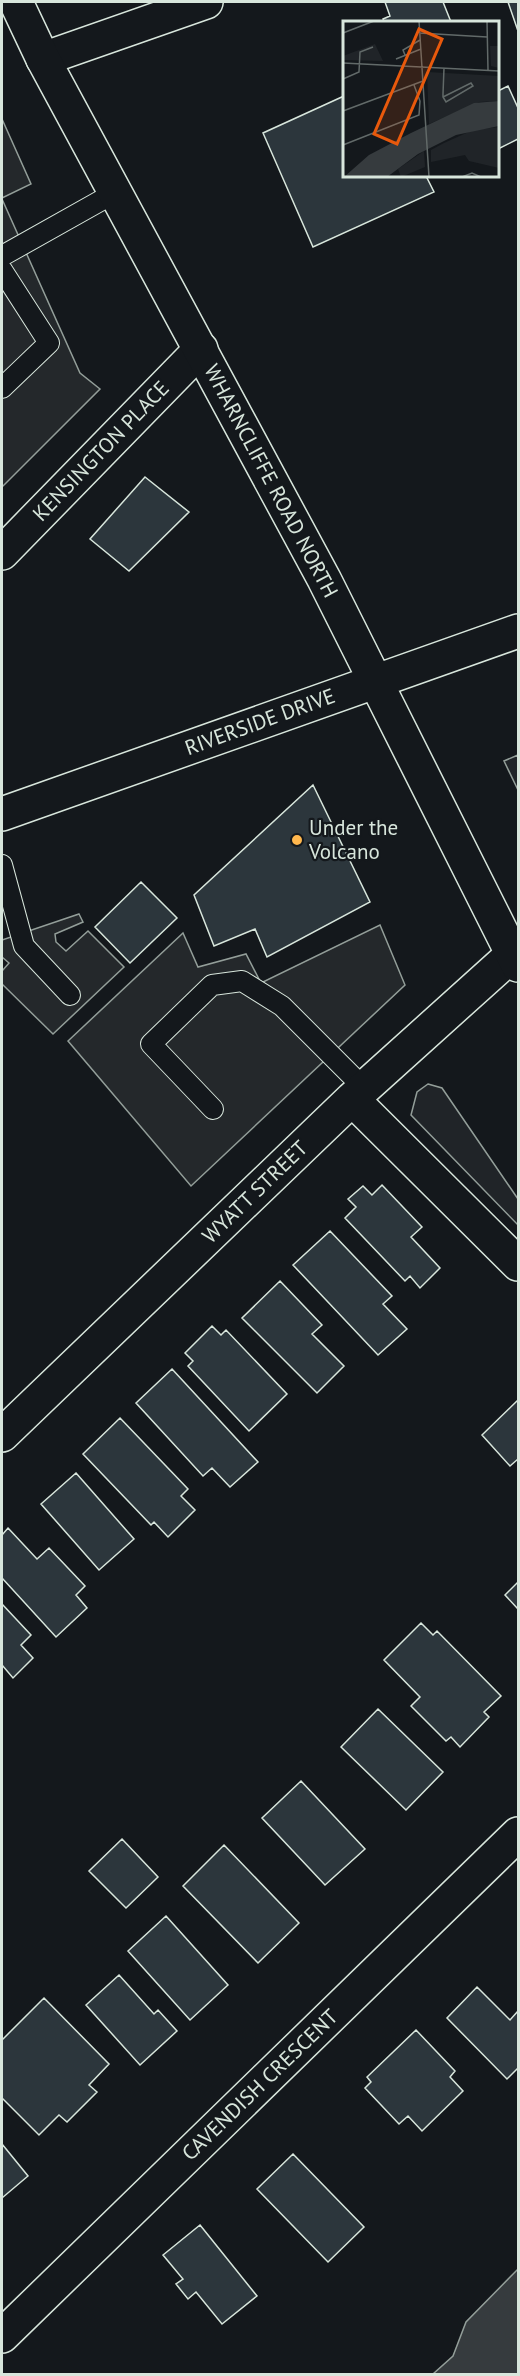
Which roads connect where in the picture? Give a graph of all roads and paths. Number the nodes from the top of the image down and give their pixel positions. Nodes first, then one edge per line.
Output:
1 (16, 2) edge
2 (206, 2) edge
3 (43, 59) junction
4 (116, 192) junction
5 (2, 256) edge
6 (2, 270) edge
7 (201, 349) junction
8 (2, 388) edge
9 (2, 553) edge
10 (519, 631) edge
11 (374, 682) junction
12 (2, 814) edge
13 (2, 865) edge
14 (516, 960) edge
15 (70, 995) dead end
16 (358, 1093) junction
17 (213, 1109) dead end
18 (519, 1264) edge
19 (2, 1436) edge
20 (519, 1834) edge
21 (2, 2336) edge

1 - 3 street, WHARNCLIFFE ROAD NORTH
2 - 3 street
3 - 4 street, WHARNCLIFFE ROAD NORTH
4 - 5 lane
4 - 7 street, WHARNCLIFFE ROAD NORTH
6 - 8 lane
7 - 9 street, KENSINGTON PLACE
7 - 11 street, WHARNCLIFFE ROAD NORTH
10 - 11 street, RIVERSIDE DRIVE
11 - 12 street, RIVERSIDE DRIVE
11 - 14 street, WHARNCLIFFE ROAD NORTH
13 - 15 lane
14 - 16 street, WYATT STREET
16 - 17 lane
16 - 18 street
16 - 19 street, WYATT STREET
20 - 21 street, CAVENDISH CRESCENT

